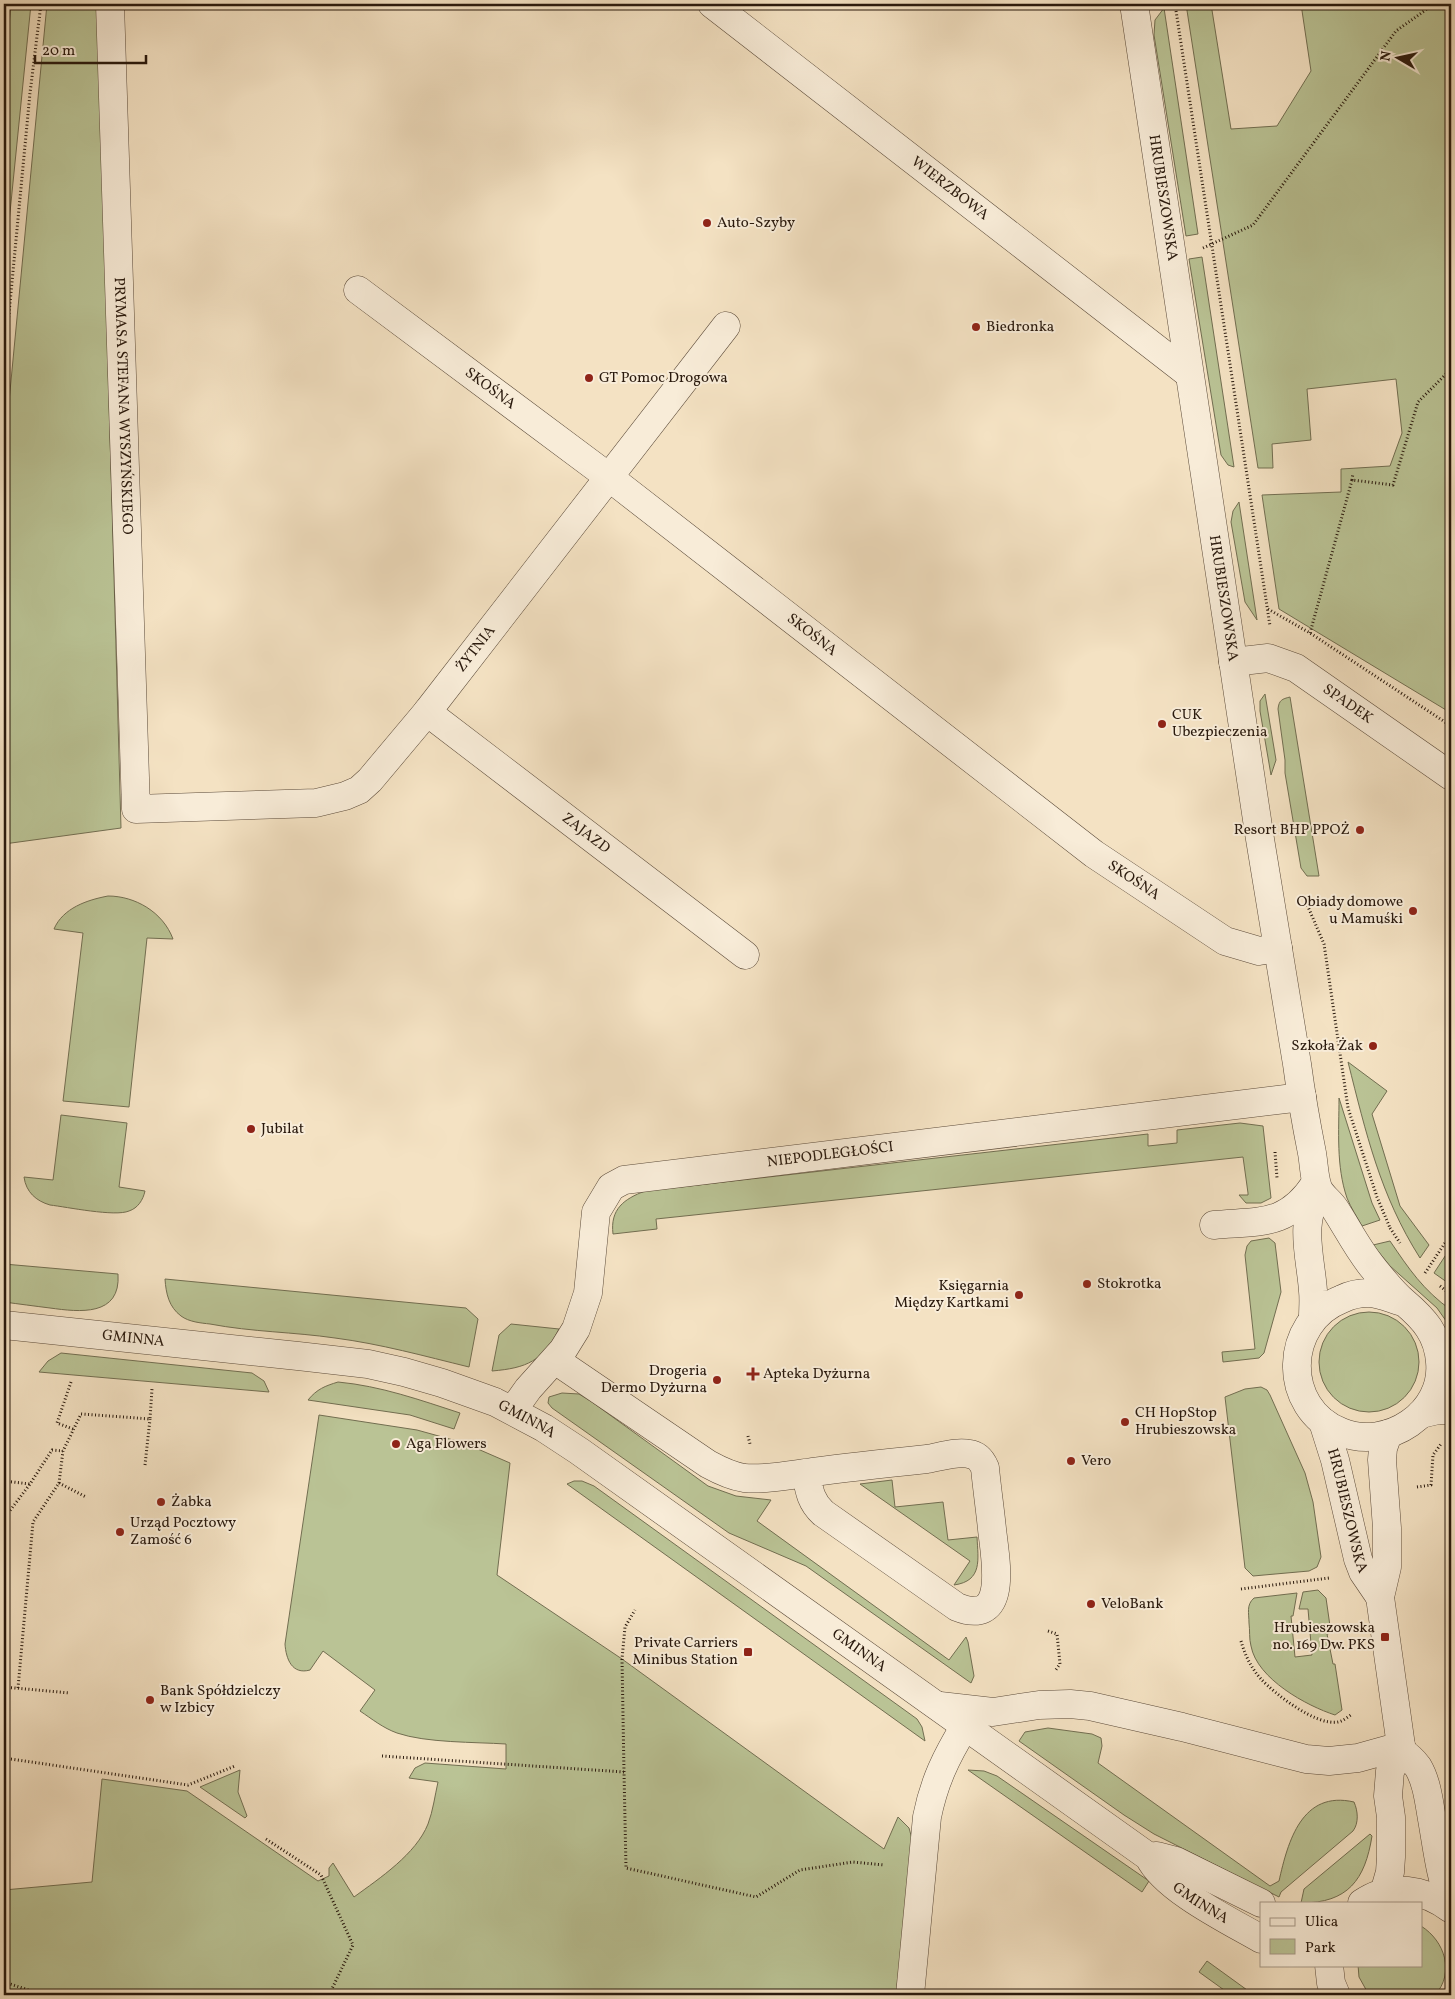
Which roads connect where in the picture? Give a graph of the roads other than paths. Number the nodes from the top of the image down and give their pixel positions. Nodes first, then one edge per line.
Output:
1 (110, 4) edge
2 (712, 4) edge
3 (1134, 4) edge
4 (358, 290) dead end
5 (726, 326) dead end
6 (1189, 374) junction
7 (610, 478) junction
8 (1233, 662) junction
9 (428, 712) junction
10 (1451, 776) edge
11 (136, 809) joint
12 (1278, 948) junction
13 (745, 955) dead end
14 (1302, 1098) junction
15 (1318, 1187) junction
16 (1214, 1225) dead end
17 (1403, 1302) junction
18 (1313, 1318) junction
19 (4, 1325) edge
20 (1442, 1344) edge
21 (555, 1360) junction
22 (513, 1410) junction
23 (1451, 1410) edge
24 (1421, 1414) junction
25 (1323, 1422) junction
26 (1388, 1434) junction
27 (806, 1473) junction
28 (1380, 1597) junction
29 (936, 1705) junction
30 (965, 1726) junction
31 (1401, 1749) junction
32 (1149, 1857) junction
33 (1373, 1898) edge
34 (1260, 1903) edge
35 (1451, 1903) edge
36 (1451, 1909) edge
37 (1260, 1938) edge
38 (1310, 1966) edge
39 (1332, 1981) edge
40 (910, 1995) edge

1 - 11 street, PRYMASA STEFANA WYSZYŃSKIEGO
2 - 6 street, WIERZBOWA
3 - 6 street, HRUBIESZOWSKA
4 - 7 street, SKOŚNA
5 - 7 street, ŻYTNIA
6 - 8 street, HRUBIESZOWSKA
7 - 9 street, ŻYTNIA
7 - 12 street, SKOŚNA
8 - 10 street, SPADEK
8 - 12 street, HRUBIESZOWSKA
9 - 11 street, ŻYTNIA
9 - 13 street, ZAJAZD
12 - 14 street, HRUBIESZOWSKA
14 - 15 street, HRUBIESZOWSKA
14 - 21 street, NIEPODLEGŁOŚCI
15 - 16 street
15 - 17 street
15 - 18 street
17 - 18 street
17 - 20 street
18 - 25 street
19 - 22 street, GMINNA
20 - 24 street
21 - 22 street, NIEPODLEGŁOŚCI
21 - 27 street
22 - 29 street, GMINNA
23 - 24 street
24 - 26 street
25 - 26 street
25 - 28 street, HRUBIESZOWSKA
26 - 28 street, HRUBIESZOWSKA
27 - 27 street
28 - 31 street, HRUBIESZOWSKA
29 - 30 street, GMINNA
29 - 31 street
30 - 32 street, GMINNA
30 - 40 street
31 - 33 street
31 - 35 street
32 - 34 street, GMINNA
32 - 37 street, GMINNA
33 - 36 street
38 - 39 street

